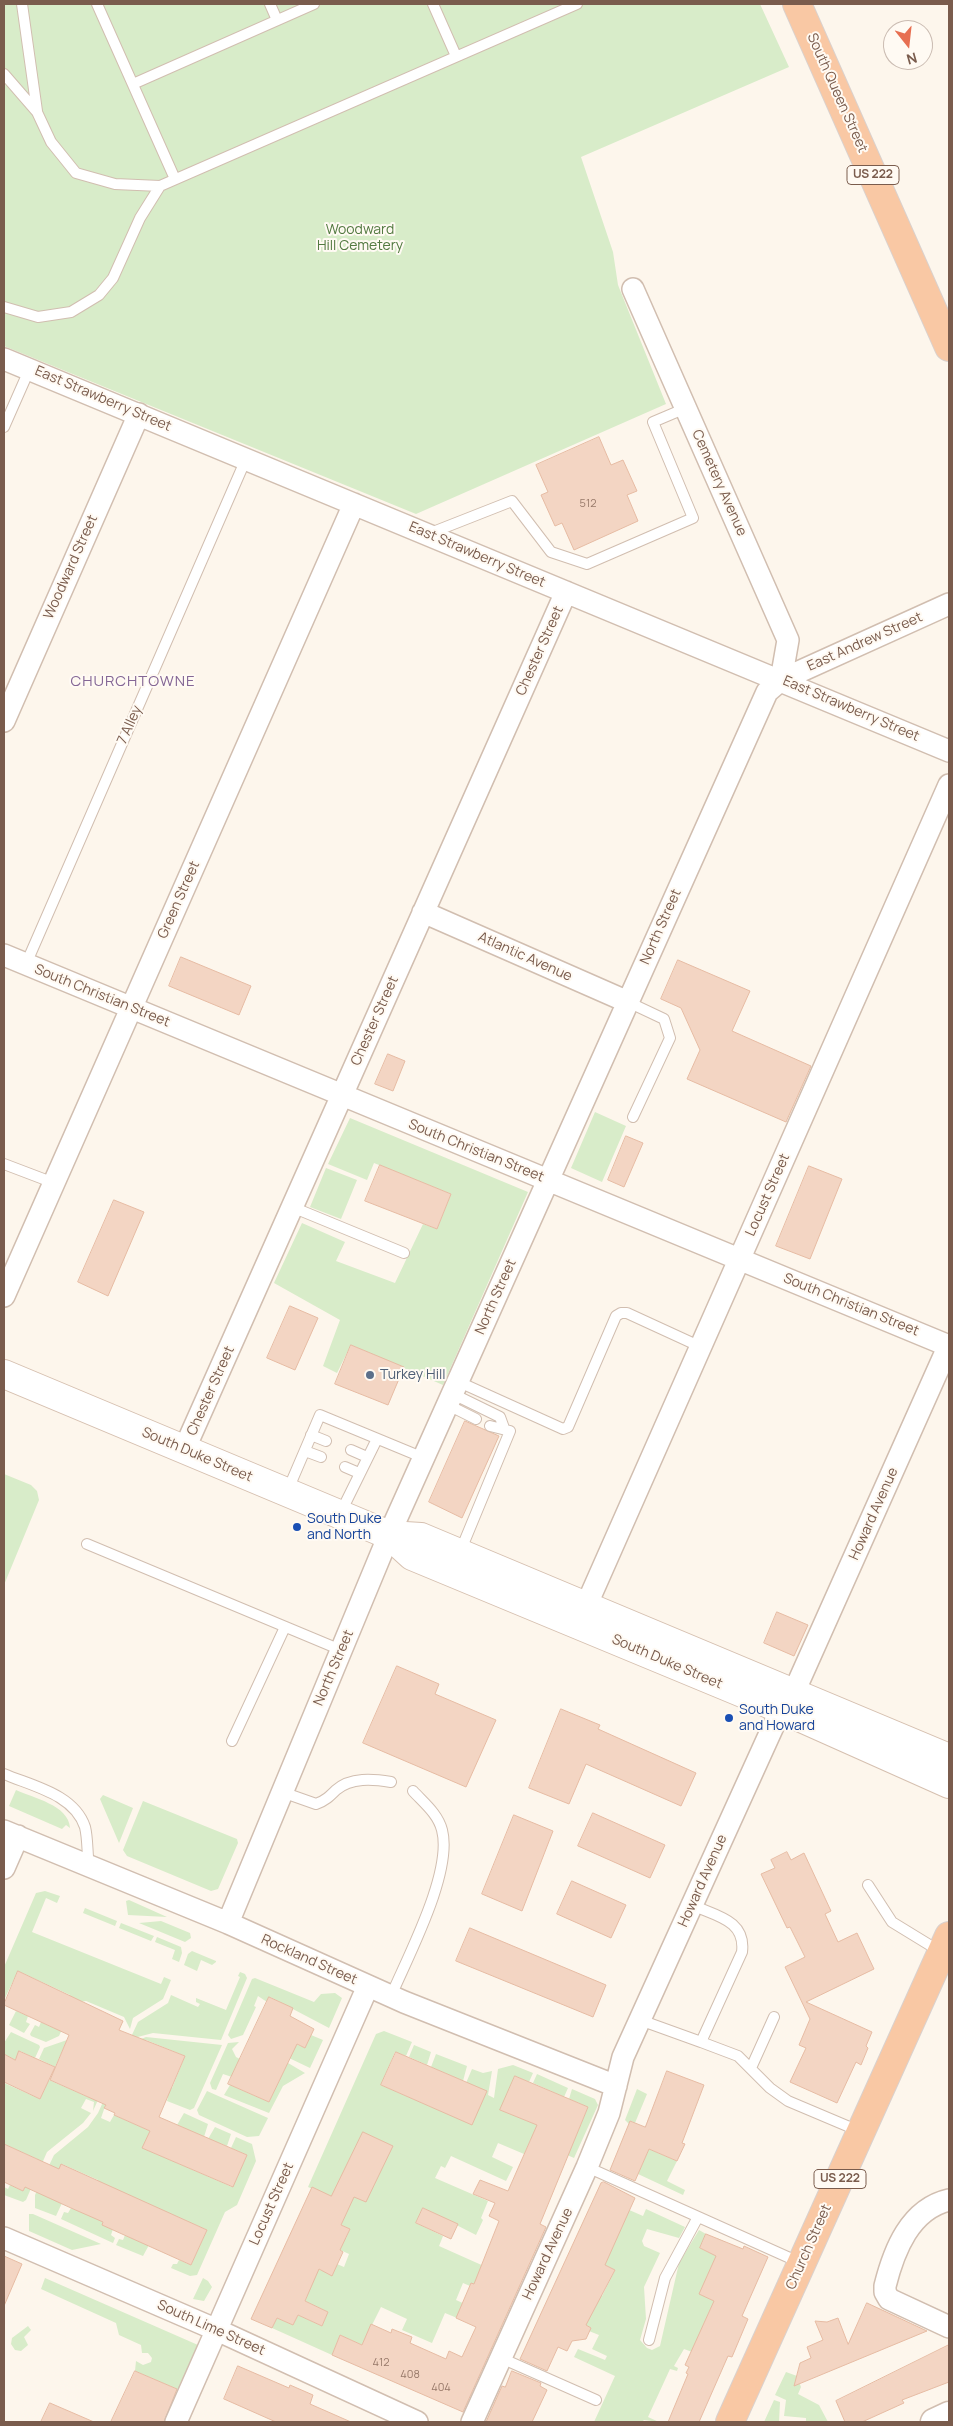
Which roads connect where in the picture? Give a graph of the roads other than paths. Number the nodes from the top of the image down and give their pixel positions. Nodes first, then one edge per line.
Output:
1 (22, 4) edge
2 (96, 4) edge
3 (270, 4) edge
4 (314, 4) edge
5 (433, 4) edge
6 (577, 4) edge
7 (797, 4) edge
8 (277, 20) junction
9 (456, 56) junction
10 (4, 74) edge
11 (132, 84) junction
12 (37, 112) junction
13 (175, 178) junction
14 (160, 186) junction
15 (633, 289) dead end
16 (4, 307) edge
17 (949, 347) edge
18 (4, 358) edge
19 (30, 368) junction
20 (686, 408) junction
21 (139, 414) junction
22 (4, 427) edge
23 (246, 459) junction
24 (354, 504) junction
25 (427, 534) junction
26 (566, 592) junction
27 (949, 604) edge
28 (782, 680) junction
29 (4, 721) edge
30 (949, 751) edge
31 (949, 785) edge
32 (423, 912) junction
33 (4, 955) edge
34 (26, 964) junction
35 (628, 1002) junction
36 (131, 1008) junction
37 (342, 1096) junction
38 (633, 1116) dead end
39 (4, 1164) edge
40 (548, 1180) junction
41 (54, 1183) junction
42 (292, 1207) junction
43 (404, 1253) dead end
44 (739, 1260) junction
45 (4, 1296) edge
46 (949, 1346) edge
47 (701, 1347) junction
48 (4, 1374) edge
49 (453, 1394) junction
50 (476, 1419) dead end
51 (490, 1426) dead end
52 (507, 1430) junction
53 (311, 1435) junction
54 (377, 1439) junction
55 (326, 1441) dead end
56 (184, 1450) junction
57 (351, 1450) dead end
58 (305, 1451) junction
59 (367, 1457) junction
60 (321, 1458) dead end
61 (424, 1458) junction
62 (345, 1467) dead end
63 (359, 1473) junction
64 (287, 1493) junction
65 (340, 1514) junction
66 (389, 1535) junction
67 (87, 1544) dead end
68 (460, 1553) junction
69 (586, 1606) junction
70 (285, 1627) junction
71 (341, 1650) junction
72 (788, 1700) junction
73 (232, 1741) dead end
74 (949, 1758) edge
75 (4, 1774) edge
76 (391, 1782) dead end
77 (949, 1784) edge
78 (412, 1791) dead end
79 (282, 1792) junction
80 (11, 1833) edge
81 (88, 1866) junction
82 (4, 1868) edge
83 (868, 1885) dead end
84 (692, 1905) junction
85 (228, 1923) junction
86 (946, 1944) edge
87 (368, 1986) junction
88 (392, 1996) junction
89 (774, 2017) dead end
90 (640, 2020) junction
91 (701, 2042) junction
92 (751, 2068) junction
93 (616, 2086) junction
94 (861, 2132) junction
95 (588, 2167) junction
96 (949, 2200) edge
97 (698, 2217) junction
98 (4, 2238) edge
99 (802, 2263) junction
100 (949, 2327) edge
101 (217, 2330) junction
102 (649, 2340) dead end
103 (501, 2358) junction
104 (596, 2400) dead end
105 (949, 2415) edge
106 (176, 2422) edge
107 (417, 2422) edge
108 (472, 2422) edge
109 (730, 2422) edge
110 (934, 2422) edge

1 - 12 lane
2 - 11 lane
3 - 8 lane
4 - 8 lane
5 - 9 lane
6 - 9 lane
7 - 17 highway, South Queen Street / US 222
8 - 11 lane
9 - 13 lane
10 - 12 lane
11 - 13 lane
12 - 14 lane
13 - 14 lane
14 - 16 lane
15 - 20 street, Cemetery Avenue
18 - 19 street, East Strawberry Street
19 - 21 street, East Strawberry Street
19 - 22 lane
20 - 25 lane
20 - 28 street, Cemetery Avenue
21 - 23 street, East Strawberry Street
21 - 29 street, Woodward Street
23 - 24 street, East Strawberry Street
23 - 34 lane, 7 Alley
24 - 25 street, East Strawberry Street
24 - 36 street, Green Street
25 - 26 street, East Strawberry Street
26 - 28 street, East Strawberry Street
26 - 32 street, Chester Street
27 - 28 street, East Andrew Street
28 - 30 street, East Strawberry Street
28 - 35 street, North Street
31 - 44 street, Locust Street
32 - 35 street, Atlantic Avenue
32 - 37 street, Chester Street
33 - 34 street, South Christian Street
34 - 36 street, South Christian Street
35 - 38 lane
35 - 40 street, North Street
36 - 37 street, South Christian Street
36 - 41 street, Green Street
37 - 40 street, South Christian Street
37 - 42 street, Chester Street
39 - 41 lane
40 - 44 street, South Christian Street
40 - 49 street, North Street
41 - 45 street, Green Street
42 - 43 lane
42 - 56 street, Chester Street
44 - 46 street, South Christian Street
44 - 47 street, Locust Street
46 - 72 street, Howard Avenue
47 - 49 lane
47 - 69 street, Locust Street
48 - 56 main road, South Duke Street
49 - 50 lane
49 - 52 lane
49 - 61 street, North Street
51 - 52 lane
52 - 68 lane
53 - 54 lane
53 - 55 lane
53 - 58 lane
54 - 59 lane
54 - 61 lane
56 - 64 main road, South Duke Street
57 - 59 lane
58 - 60 lane
58 - 64 lane
59 - 63 lane
61 - 66 street, North Street
62 - 63 lane
63 - 65 lane
64 - 65 main road, South Duke Street
65 - 66 main road, South Duke Street
66 - 68 main road, South Duke Street
66 - 71 street, North Street
66 - 72 main road, South Duke Street
67 - 70 lane
68 - 69 main road, South Duke Street
69 - 72 main road, South Duke Street
70 - 71 lane
70 - 73 lane
71 - 79 street, North Street
72 - 74 main road, South Duke Street
72 - 77 main road, South Duke Street
72 - 84 street, Howard Avenue
75 - 81 lane
76 - 79 lane
78 - 88 lane
79 - 85 street, North Street
80 - 81 street, Rockland Street
80 - 82 street
81 - 85 street, Rockland Street
83 - 86 lane
84 - 90 street, Howard Avenue
84 - 91 lane
85 - 87 street, Rockland Street
86 - 94 highway, Church Street / US 222
87 - 88 street, Rockland Street
87 - 101 street, Locust Street
88 - 93 street, Rockland Street
89 - 92 lane
90 - 91 lane
90 - 93 street, Howard Avenue
91 - 92 lane
92 - 94 lane
93 - 95 street, Howard Avenue
94 - 99 highway, Church Street / US 222
95 - 97 lane
95 - 103 street, Howard Avenue
96 - 100 street
97 - 99 lane
97 - 102 lane
98 - 101 street, South Lime Street
99 - 109 highway, Church Street / US 222
101 - 106 street, Locust Street
101 - 107 street, South Lime Street
103 - 104 lane
103 - 108 street, Howard Avenue
105 - 110 street

